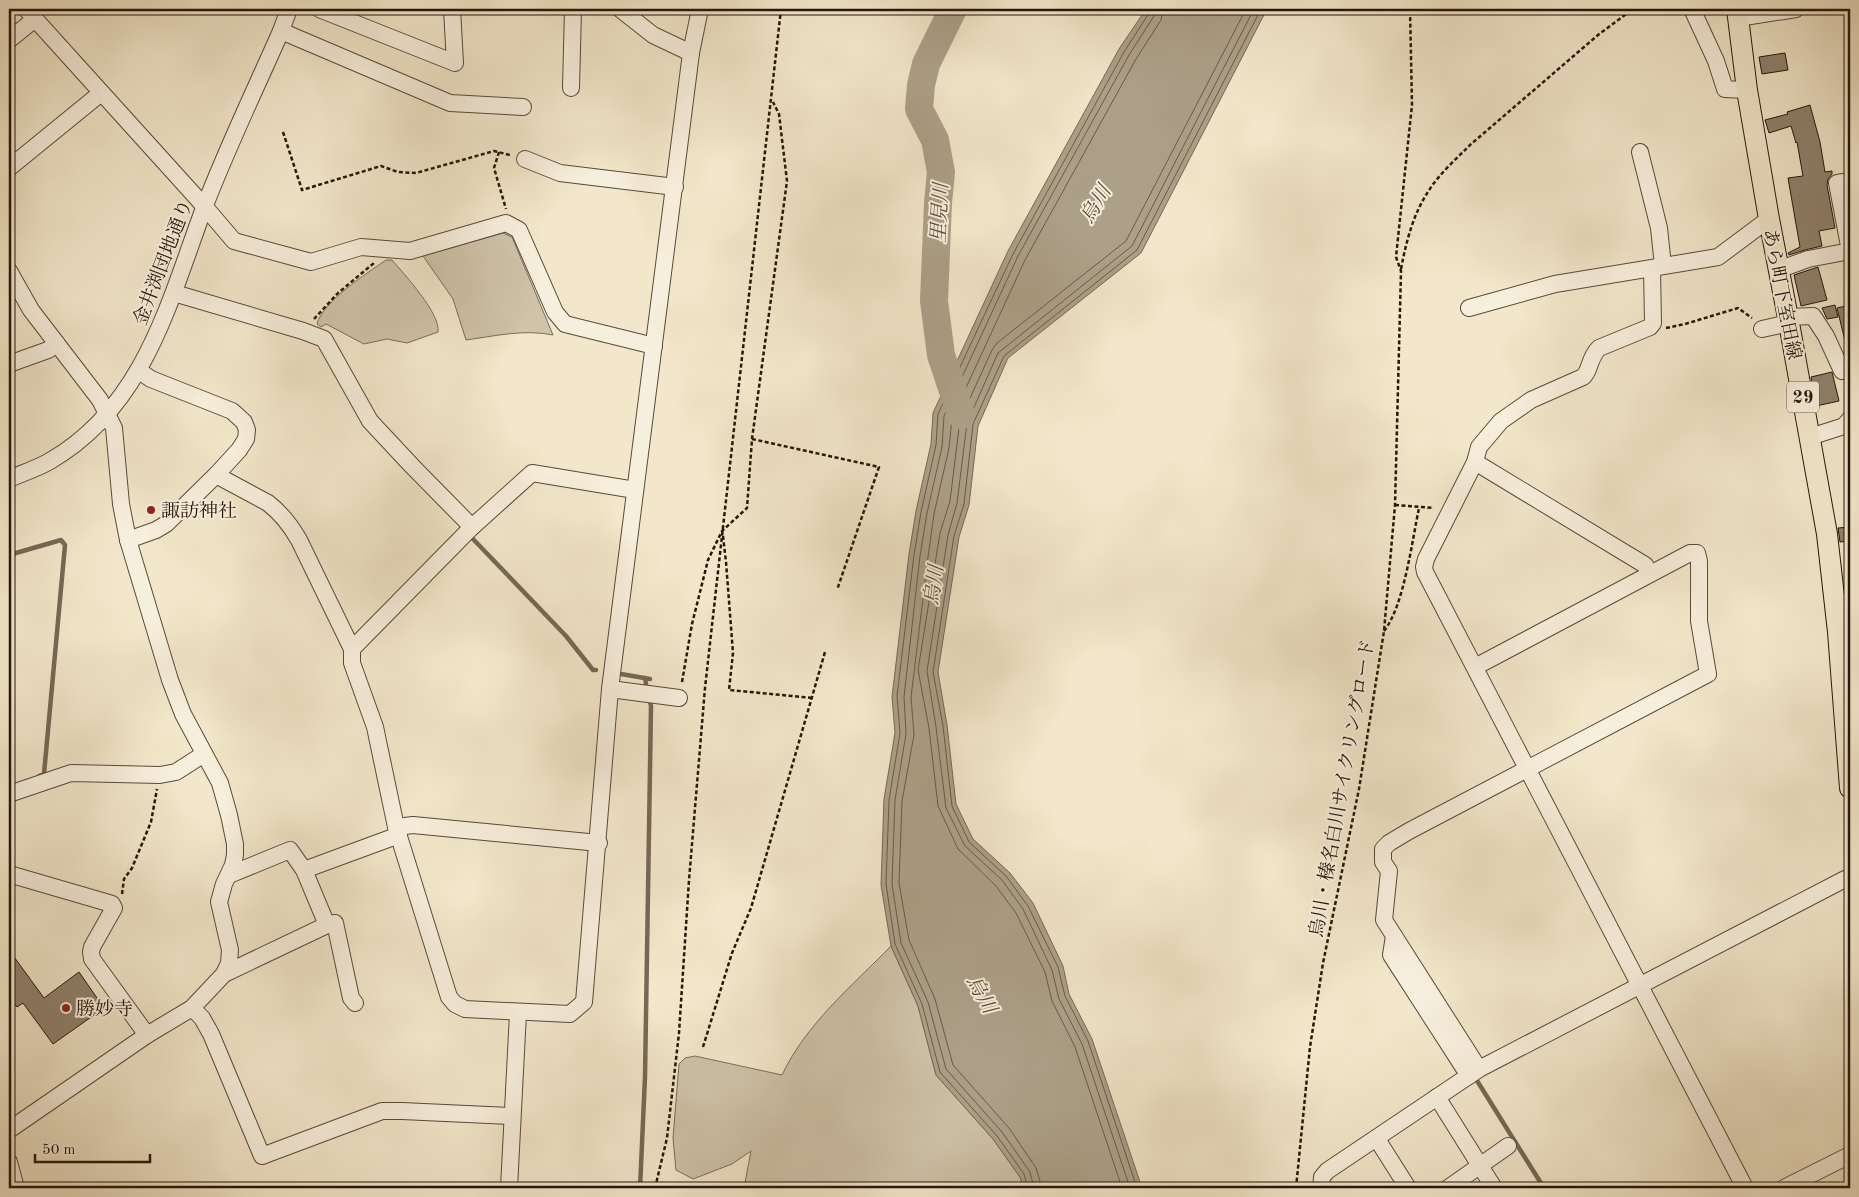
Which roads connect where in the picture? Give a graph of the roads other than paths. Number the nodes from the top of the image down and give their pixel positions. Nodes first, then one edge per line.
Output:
1 (289, 9) edge
2 (319, 9) edge
3 (452, 9) edge
4 (573, 9) edge
5 (620, 9) edge
6 (700, 9) edge
7 (1692, 9) edge
8 (1796, 9) edge
9 (1737, 13) edge
10 (30, 14) edge
11 (281, 31) junction
12 (9, 40) edge
13 (691, 53) junction
14 (571, 88) dead end
15 (1747, 90) junction
16 (101, 92) junction
17 (523, 106) dead end
18 (1640, 152) dead end
19 (525, 159) road end
20 (9, 168) edge
21 (1850, 181) edge
22 (675, 187) junction
23 (205, 207) junction
24 (1768, 219) junction
25 (1658, 267) junction
26 (1778, 270) junction
27 (9, 271) edge
28 (174, 292) junction
29 (1469, 308) dead end
30 (1789, 320) junction
31 (1762, 329) road end
32 (57, 344) junction
33 (654, 346) junction
34 (9, 364) edge
35 (1842, 371) dead end
36 (139, 372) junction
37 (108, 413) junction
38 (1850, 419) edge
39 (1810, 437) junction
40 (1475, 462) junction
41 (216, 475) junction
42 (9, 479) edge
43 (635, 490) junction
44 (472, 527) junction
45 (128, 540) junction
46 (1650, 573) junction
47 (1844, 631) edge
48 (352, 649) junction
49 (1475, 667) junction
50 (610, 689) junction
51 (679, 698) road end
52 (204, 754) junction
53 (1527, 768) junction
54 (1850, 788) edge
55 (9, 794) edge
56 (398, 831) junction
57 (599, 843) junction
58 (304, 870) junction
59 (9, 874) edge
60 (229, 875) junction
61 (1850, 878) edge
62 (327, 925) junction
63 (224, 974) junction
64 (1640, 985) junction
65 (1424, 995) junction
66 (355, 1003) dead end
67 (192, 1008) junction
68 (518, 1013) junction
69 (147, 1035) junction
70 (1474, 1073) junction
71 (1437, 1097) junction
72 (512, 1116) junction
73 (9, 1130) edge
74 (1377, 1139) junction
75 (1508, 1146) dead end
76 (1850, 1155) edge
77 (9, 1162) edge
78 (1480, 1166) junction
79 (16, 1188) edge
80 (509, 1188) edge
81 (1321, 1188) edge
82 (1408, 1188) edge
83 (1448, 1188) edge
84 (1494, 1188) edge
85 (1745, 1188) edge
86 (1784, 1188) edge

1 - 11 street, 金井渕団地通り
2 - 3 street
4 - 14 street
5 - 13 street
6 - 13 street
7 - 15 street
8 - 9 street
9 - 15 main road, あら町下室田線 / 29
10 - 12 street
10 - 16 street
11 - 17 street
11 - 23 street, 金井渕団地通り
13 - 22 street
15 - 24 main road, あら町下室田線 / 29
16 - 20 street
16 - 23 street
18 - 25 street
19 - 22 street
21 - 26 street
22 - 33 street
23 - 28 street, 金井渕団地通り
23 - 33 street
24 - 25 street
24 - 26 main road, あら町下室田線 / 29
25 - 29 street
25 - 40 street
26 - 30 main road, あら町下室田線 / 29
27 - 32 street
28 - 36 street, 金井渕団地通り
28 - 44 street
30 - 31 street
30 - 35 street
30 - 39 main road, あら町下室田線 / 29
32 - 34 street
32 - 37 street
33 - 43 street
36 - 37 street, 金井渕団地通り
36 - 41 street
37 - 42 street, 金井渕団地通り
37 - 45 street
38 - 39 street
39 - 47 main road, あら町下室田線 / 29
40 - 46 street
40 - 49 street
41 - 45 street
41 - 48 street
43 - 44 street
43 - 50 street
44 - 48 street
45 - 52 street
46 - 49 street
46 - 53 street
47 - 54 main road, あら町下室田線 / 29
48 - 56 street
49 - 53 street
50 - 51 street
50 - 57 street
52 - 55 street
52 - 60 street
53 - 64 street
53 - 65 street
56 - 57 street
56 - 58 street
56 - 68 street
57 - 68 street
58 - 60 street
58 - 62 street
59 - 69 street
60 - 63 street
61 - 64 street
62 - 63 street
62 - 66 street
63 - 67 street
64 - 70 street
64 - 85 street
65 - 70 street
65 - 70 street
67 - 69 street
67 - 72 street
68 - 72 street
69 - 73 street
70 - 71 street
71 - 74 street
71 - 78 street
72 - 80 street
74 - 81 street
74 - 82 street
75 - 78 street
76 - 86 street
77 - 79 street
78 - 83 street
78 - 84 street

